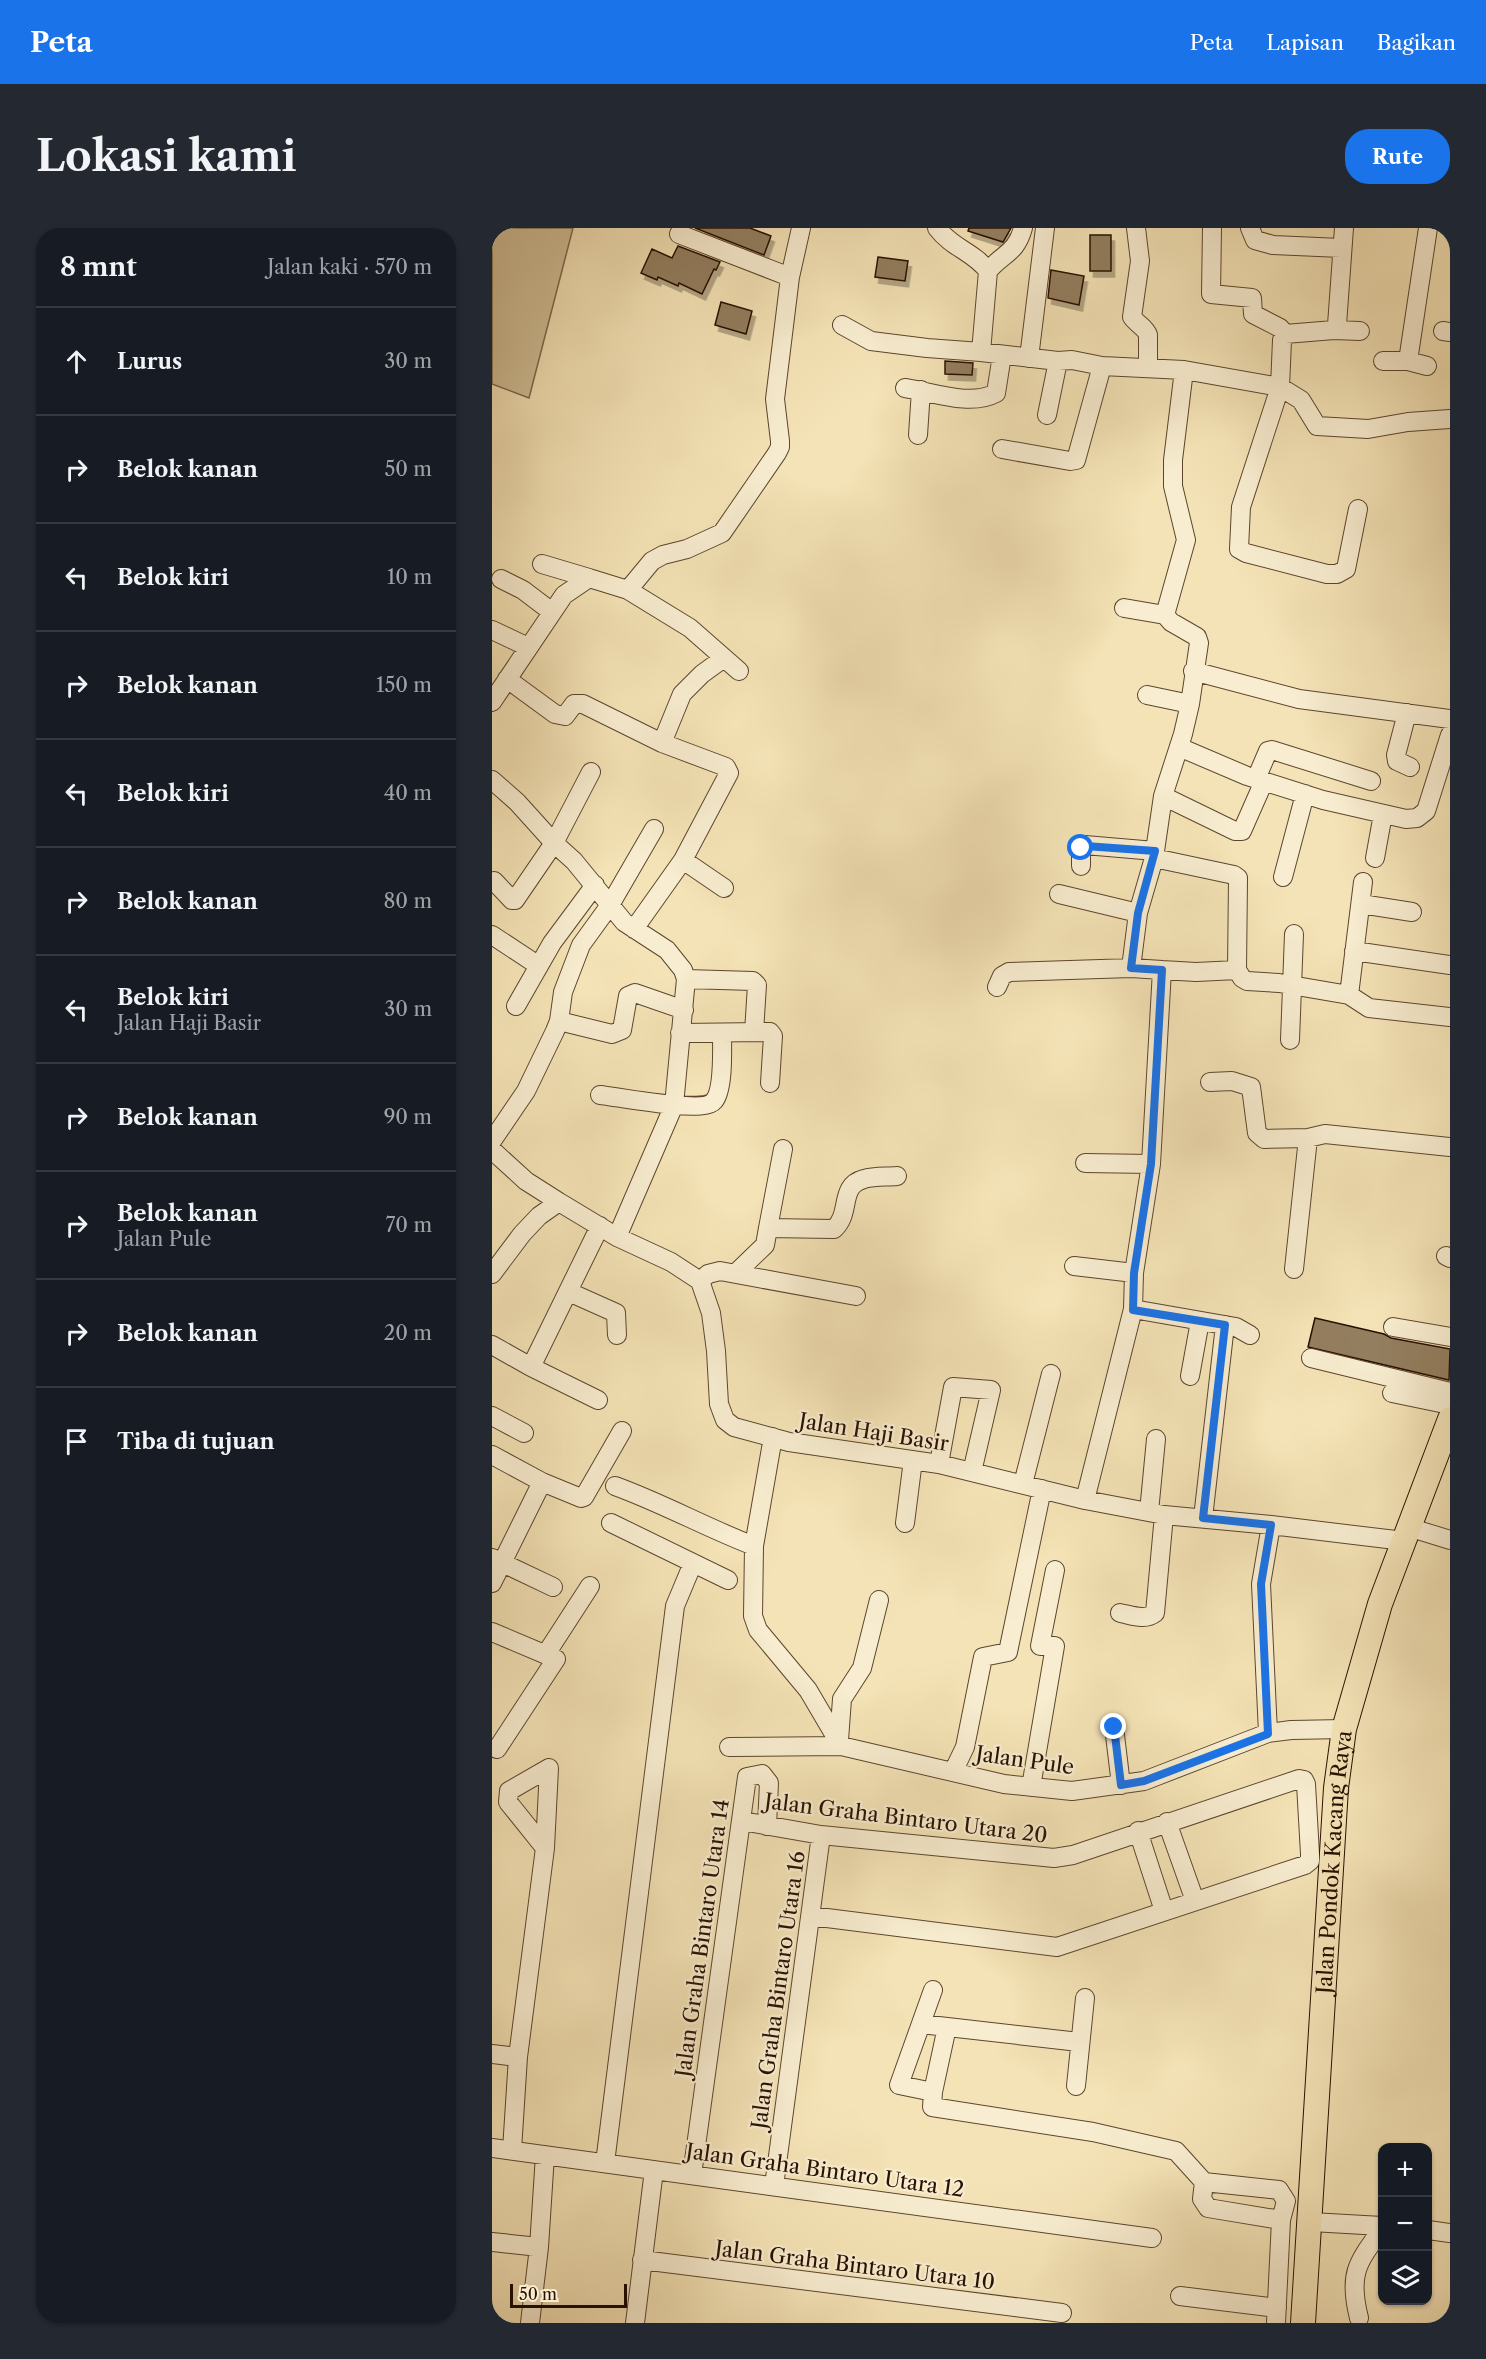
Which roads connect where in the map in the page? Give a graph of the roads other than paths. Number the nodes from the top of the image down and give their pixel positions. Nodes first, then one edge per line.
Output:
1 (801, 228) edge
2 (937, 228) edge
3 (1023, 228) edge
4 (1045, 228) edge
5 (1136, 228) edge
6 (1212, 228) edge
7 (1250, 228) edge
8 (1344, 228) edge
9 (1428, 228) edge
10 (679, 234) dead end
11 (1341, 248) junction
12 (988, 271) junction
13 (790, 278) junction
14 (842, 325) dead end
15 (1334, 330) junction
16 (1360, 330) dead end
17 (1285, 334) junction
18 (981, 352) junction
19 (1002, 355) junction
20 (1029, 358) junction
21 (1058, 361) junction
22 (1383, 361) dead end
23 (1408, 362) junction
24 (1102, 366) junction
25 (1427, 366) dead end
26 (1148, 368) junction
27 (1184, 370) junction
28 (1280, 387) junction
29 (1047, 415) dead end
30 (1450, 419) edge
31 (918, 435) dead end
32 (1002, 449) dead end
33 (1358, 509) dead end
34 (542, 564) dead end
35 (589, 578) junction
36 (501, 579) dead end
37 (628, 590) junction
38 (1124, 608) dead end
39 (552, 612) junction
40 (1165, 615) junction
41 (492, 630) edge
42 (528, 647) junction
43 (724, 658) junction
44 (1193, 670) junction
45 (739, 671) dead end
46 (507, 679) junction
47 (1147, 695) dead end
48 (492, 702) edge
49 (1190, 704) junction
50 (1407, 713) junction
51 (1450, 718) edge
52 (1450, 735) edge
53 (662, 742) junction
54 (1179, 747) junction
55 (1410, 767) dead end
56 (1445, 769) edge
57 (591, 772) dead end
58 (492, 780) edge
59 (1260, 780) junction
60 (1371, 781) dead end
61 (1305, 794) junction
62 (1163, 796) junction
63 (1383, 814) junction
64 (654, 829) dead end
65 (554, 843) junction
66 (1154, 855) junction
67 (1375, 858) dead end
68 (683, 860) junction
69 (1081, 866) dead end
70 (1283, 877) dead end
71 (494, 881) dead end
72 (1363, 882) dead end
73 (595, 885) junction
74 (723, 888) dead end
75 (1059, 894) dead end
76 (1360, 904) junction
77 (610, 905) junction
78 (1412, 912) dead end
79 (1138, 913) junction
80 (634, 929) junction
81 (1294, 934) dead end
82 (492, 935) edge
83 (1354, 951) junction
84 (1450, 965) edge
85 (539, 966) junction
86 (1131, 968) junction
87 (1162, 970) junction
88 (1237, 970) junction
89 (686, 979) junction
90 (1293, 985) junction
91 (997, 987) dead end
92 (1349, 995) junction
93 (516, 1006) dead end
94 (684, 1010) junction
95 (1450, 1017) edge
96 (559, 1021) junction
97 (754, 1032) junction
98 (680, 1033) junction
99 (723, 1033) junction
100 (1290, 1040) dead end
101 (1210, 1082) dead end
102 (770, 1083) dead end
103 (600, 1095) dead end
104 (674, 1105) junction
105 (1308, 1138) junction
106 (492, 1140) edge
107 (1450, 1147) edge
108 (783, 1149) dead end
109 (492, 1150) edge
110 (1085, 1163) dead end
111 (1151, 1164) junction
112 (897, 1176) dead end
113 (559, 1202) junction
114 (600, 1226) junction
115 (768, 1228) junction
116 (617, 1237) junction
117 (1074, 1266) dead end
118 (1294, 1269) dead end
119 (493, 1272) edge
120 (736, 1273) junction
121 (1134, 1273) junction
122 (700, 1281) junction
123 (569, 1292) junction
124 (856, 1296) dead end
125 (1133, 1310) junction
126 (1200, 1321) junction
127 (1225, 1325) junction
128 (1393, 1327) dead end
129 (617, 1335) dead end
130 (1250, 1335) dead end
131 (1450, 1337) edge
132 (492, 1345) edge
133 (1311, 1358) dead end
134 (531, 1367) junction
135 (1051, 1374) dead end
136 (1190, 1376) dead end
137 (1450, 1392) edge
138 (1392, 1393) dead end
139 (598, 1401) dead end
140 (1450, 1405) edge
141 (492, 1416) edge
142 (1450, 1419) edge
143 (622, 1431) dead end
144 (524, 1433) dead end
145 (773, 1437) junction
146 (1156, 1439) dead end
147 (492, 1455) edge
148 (913, 1460) junction
149 (939, 1464) junction
150 (972, 1472) junction
151 (542, 1482) junction
152 (1023, 1484) junction
153 (615, 1486) dead end
154 (1042, 1489) junction
155 (1085, 1500) junction
156 (1156, 1513) junction
157 (1203, 1518) junction
158 (611, 1523) dead end
159 (904, 1523) dead end
160 (1271, 1525) junction
161 (1406, 1534) junction
162 (1450, 1540) edge
163 (754, 1546) junction
164 (497, 1561) edge
165 (693, 1563) junction
166 (1055, 1570) dead end
167 (728, 1580) dead end
168 (492, 1583) edge
169 (590, 1586) dead end
170 (553, 1587) dead end
171 (879, 1600) dead end
172 (1120, 1613) dead end
173 (492, 1632) edge
174 (546, 1654) junction
175 (1114, 1727) dead end
176 (1344, 1729) junction
177 (1268, 1734) junction
178 (840, 1743) junction
179 (729, 1747) dead end
180 (497, 1749) dead end
181 (953, 1772) junction
182 (1121, 1785) junction
183 (1031, 1787) junction
184 (742, 1821) junction
185 (1167, 1822) junction
186 (767, 1826) junction
187 (1138, 1831) junction
188 (821, 1835) junction
189 (545, 1848) dead end
190 (1195, 1901) junction
191 (1164, 1911) junction
192 (811, 1916) junction
193 (933, 1990) dead end
194 (1085, 1998) dead end
195 (921, 2024) junction
196 (947, 2027) junction
197 (1079, 2042) junction
198 (492, 2054) edge
199 (518, 2057) junction
200 (1076, 2086) dead end
201 (933, 2092) junction
202 (492, 2148) edge
203 (512, 2150) junction
204 (545, 2155) junction
205 (605, 2163) junction
206 (654, 2170) junction
207 (692, 2175) junction
208 (1204, 2182) junction
209 (774, 2186) junction
210 (1281, 2220) junction
211 (1311, 2222) junction
212 (1378, 2227) edge
213 (1432, 2231) edge
214 (1450, 2233) edge
215 (1378, 2234) edge
216 (1152, 2238) dead end
217 (492, 2242) edge
218 (538, 2247) junction
219 (642, 2260) junction
220 (1179, 2296) dead end
221 (1062, 2313) dead end
222 (1277, 2316) edge
223 (1359, 2318) dead end
224 (530, 2323) edge
225 (635, 2323) edge
226 (1303, 2323) edge

1 - 13 street
2 - 12 street
3 - 12 street
4 - 20 street
5 - 26 street
6 - 17 street
7 - 11 street
8 - 11 street
9 - 23 street
10 - 13 street
11 - 15 street
12 - 18 street
13 - 37 street
14 - 18 street
15 - 16 street
15 - 17 street
17 - 28 street
18 - 19 street
19 - 20 street
19 - 31 street
20 - 21 street
21 - 24 street
21 - 29 street
22 - 23 street
23 - 25 street
24 - 26 street
24 - 32 street
26 - 27 street
27 - 28 street
27 - 40 street
28 - 30 street
28 - 33 street
34 - 35 street
35 - 37 street
35 - 39 street
36 - 39 street
37 - 43 street
38 - 40 street
39 - 42 street
40 - 44 street
41 - 42 street
42 - 46 street
43 - 45 street
43 - 53 street
44 - 49 street
44 - 50 street
46 - 48 street
46 - 53 street
47 - 49 street
49 - 54 street
50 - 51 street
50 - 55 street
52 - 56 street
53 - 68 street
54 - 59 street
54 - 62 street
56 - 63 street
57 - 65 street
58 - 65 street
59 - 60 street
59 - 61 street
59 - 62 street
61 - 63 street
61 - 70 street
62 - 66 street
63 - 67 street
64 - 77 street
65 - 71 street
65 - 73 street
66 - 69 street
66 - 79 street
66 - 88 street
68 - 74 street
68 - 80 street
72 - 76 street
73 - 77 street
73 - 85 street
75 - 79 street
76 - 78 street
76 - 83 street
77 - 80 street
77 - 96 street
79 - 86 street
80 - 89 street
81 - 90 street
82 - 85 street
83 - 84 street
83 - 92 street
85 - 93 street
86 - 87 street
86 - 91 street
87 - 88 street
87 - 111 street
88 - 90 street
89 - 94 street
89 - 97 street
90 - 92 street
90 - 100 street
92 - 95 street
94 - 96 street
94 - 98 street
96 - 106 street
97 - 99 street
97 - 102 street
98 - 99 street
98 - 104 street
99 - 104 street
101 - 105 street
103 - 104 street
104 - 116 street
105 - 107 street
105 - 118 street
108 - 115 street
109 - 113 street
110 - 111 street
111 - 121 street
112 - 115 street
113 - 114 street
113 - 119 street
114 - 116 street
114 - 123 street
115 - 120 street
116 - 122 street
117 - 121 street
120 - 122 street
120 - 124 street
121 - 125 street
122 - 145 street, Jalan Haji Basir
123 - 129 street
123 - 134 street
125 - 126 street
125 - 155 street
126 - 127 street
126 - 136 street
127 - 130 street
127 - 157 street
128 - 131 street
132 - 134 street
133 - 137 street
134 - 139 street
135 - 152 street
138 - 140 street
141 - 144 street
142 - 161 main road, Jalan Pondok Kacang Raya
143 - 151 street
145 - 148 street, Jalan Haji Basir
145 - 163 street
146 - 156 street
147 - 151 street
148 - 149 street, Jalan Haji Basir
148 - 159 street
149 - 150 street, Jalan Haji Basir
149 - 150 street
150 - 152 street, Jalan Haji Basir
151 - 164 street
152 - 154 street, Jalan Haji Basir
153 - 163 street
154 - 155 street, Jalan Haji Basir
154 - 181 street
155 - 156 street, Jalan Haji Basir
156 - 157 street, Jalan Haji Basir
156 - 172 street
157 - 160 street, Jalan Haji Basir
158 - 165 street
160 - 161 street, Jalan Haji Basir
160 - 177 street
161 - 162 street, Jalan Haji Basir
161 - 176 main road, Jalan Pondok Kacang Raya
163 - 178 street
164 - 168 street
164 - 170 street
165 - 167 street
165 - 205 street
166 - 183 street
169 - 174 street
171 - 178 street
173 - 174 street
174 - 180 street
175 - 182 street
176 - 177 street, Jalan Pule
176 - 211 main road, Jalan Pondok Kacang Raya
177 - 182 street, Jalan Pule
178 - 179 street, Jalan Pule
178 - 181 street, Jalan Pule
181 - 183 street, Jalan Pule
182 - 183 street, Jalan Pule
184 - 186 street, Jalan Graha Bintaro Utara 20
184 - 186 street, Jalan Graha Bintaro Utara 14
184 - 207 street, Jalan Graha Bintaro Utara 14
185 - 187 street, Jalan Graha Bintaro Utara 20
185 - 190 street
185 - 190 street, Jalan Graha Bintaro Utara 20
186 - 188 street, Jalan Graha Bintaro Utara 20
187 - 188 street, Jalan Graha Bintaro Utara 20
187 - 191 street
188 - 192 street, Jalan Graha Bintaro Utara 16
189 - 199 street
190 - 191 street
191 - 192 street
192 - 209 street, Jalan Graha Bintaro Utara 16
193 - 195 street
194 - 197 street
195 - 196 street
195 - 201 street
196 - 197 street
196 - 201 street
197 - 200 street
198 - 199 street
199 - 203 street
201 - 208 street
202 - 203 street, Jalan Graha Bintaro Utara 12
203 - 204 street, Jalan Graha Bintaro Utara 12
204 - 205 street, Jalan Graha Bintaro Utara 12
204 - 218 street
205 - 206 street, Jalan Graha Bintaro Utara 12
206 - 207 street, Jalan Graha Bintaro Utara 12
206 - 219 street
207 - 209 street, Jalan Graha Bintaro Utara 12
208 - 210 street
208 - 210 street
209 - 216 street, Jalan Graha Bintaro Utara 12
210 - 222 street
211 - 212 street
211 - 226 main road, Jalan Pondok Kacang Raya
213 - 214 street
215 - 223 street
217 - 218 street
218 - 224 street
219 - 221 street, Jalan Graha Bintaro Utara 10
219 - 225 street
220 - 222 street

